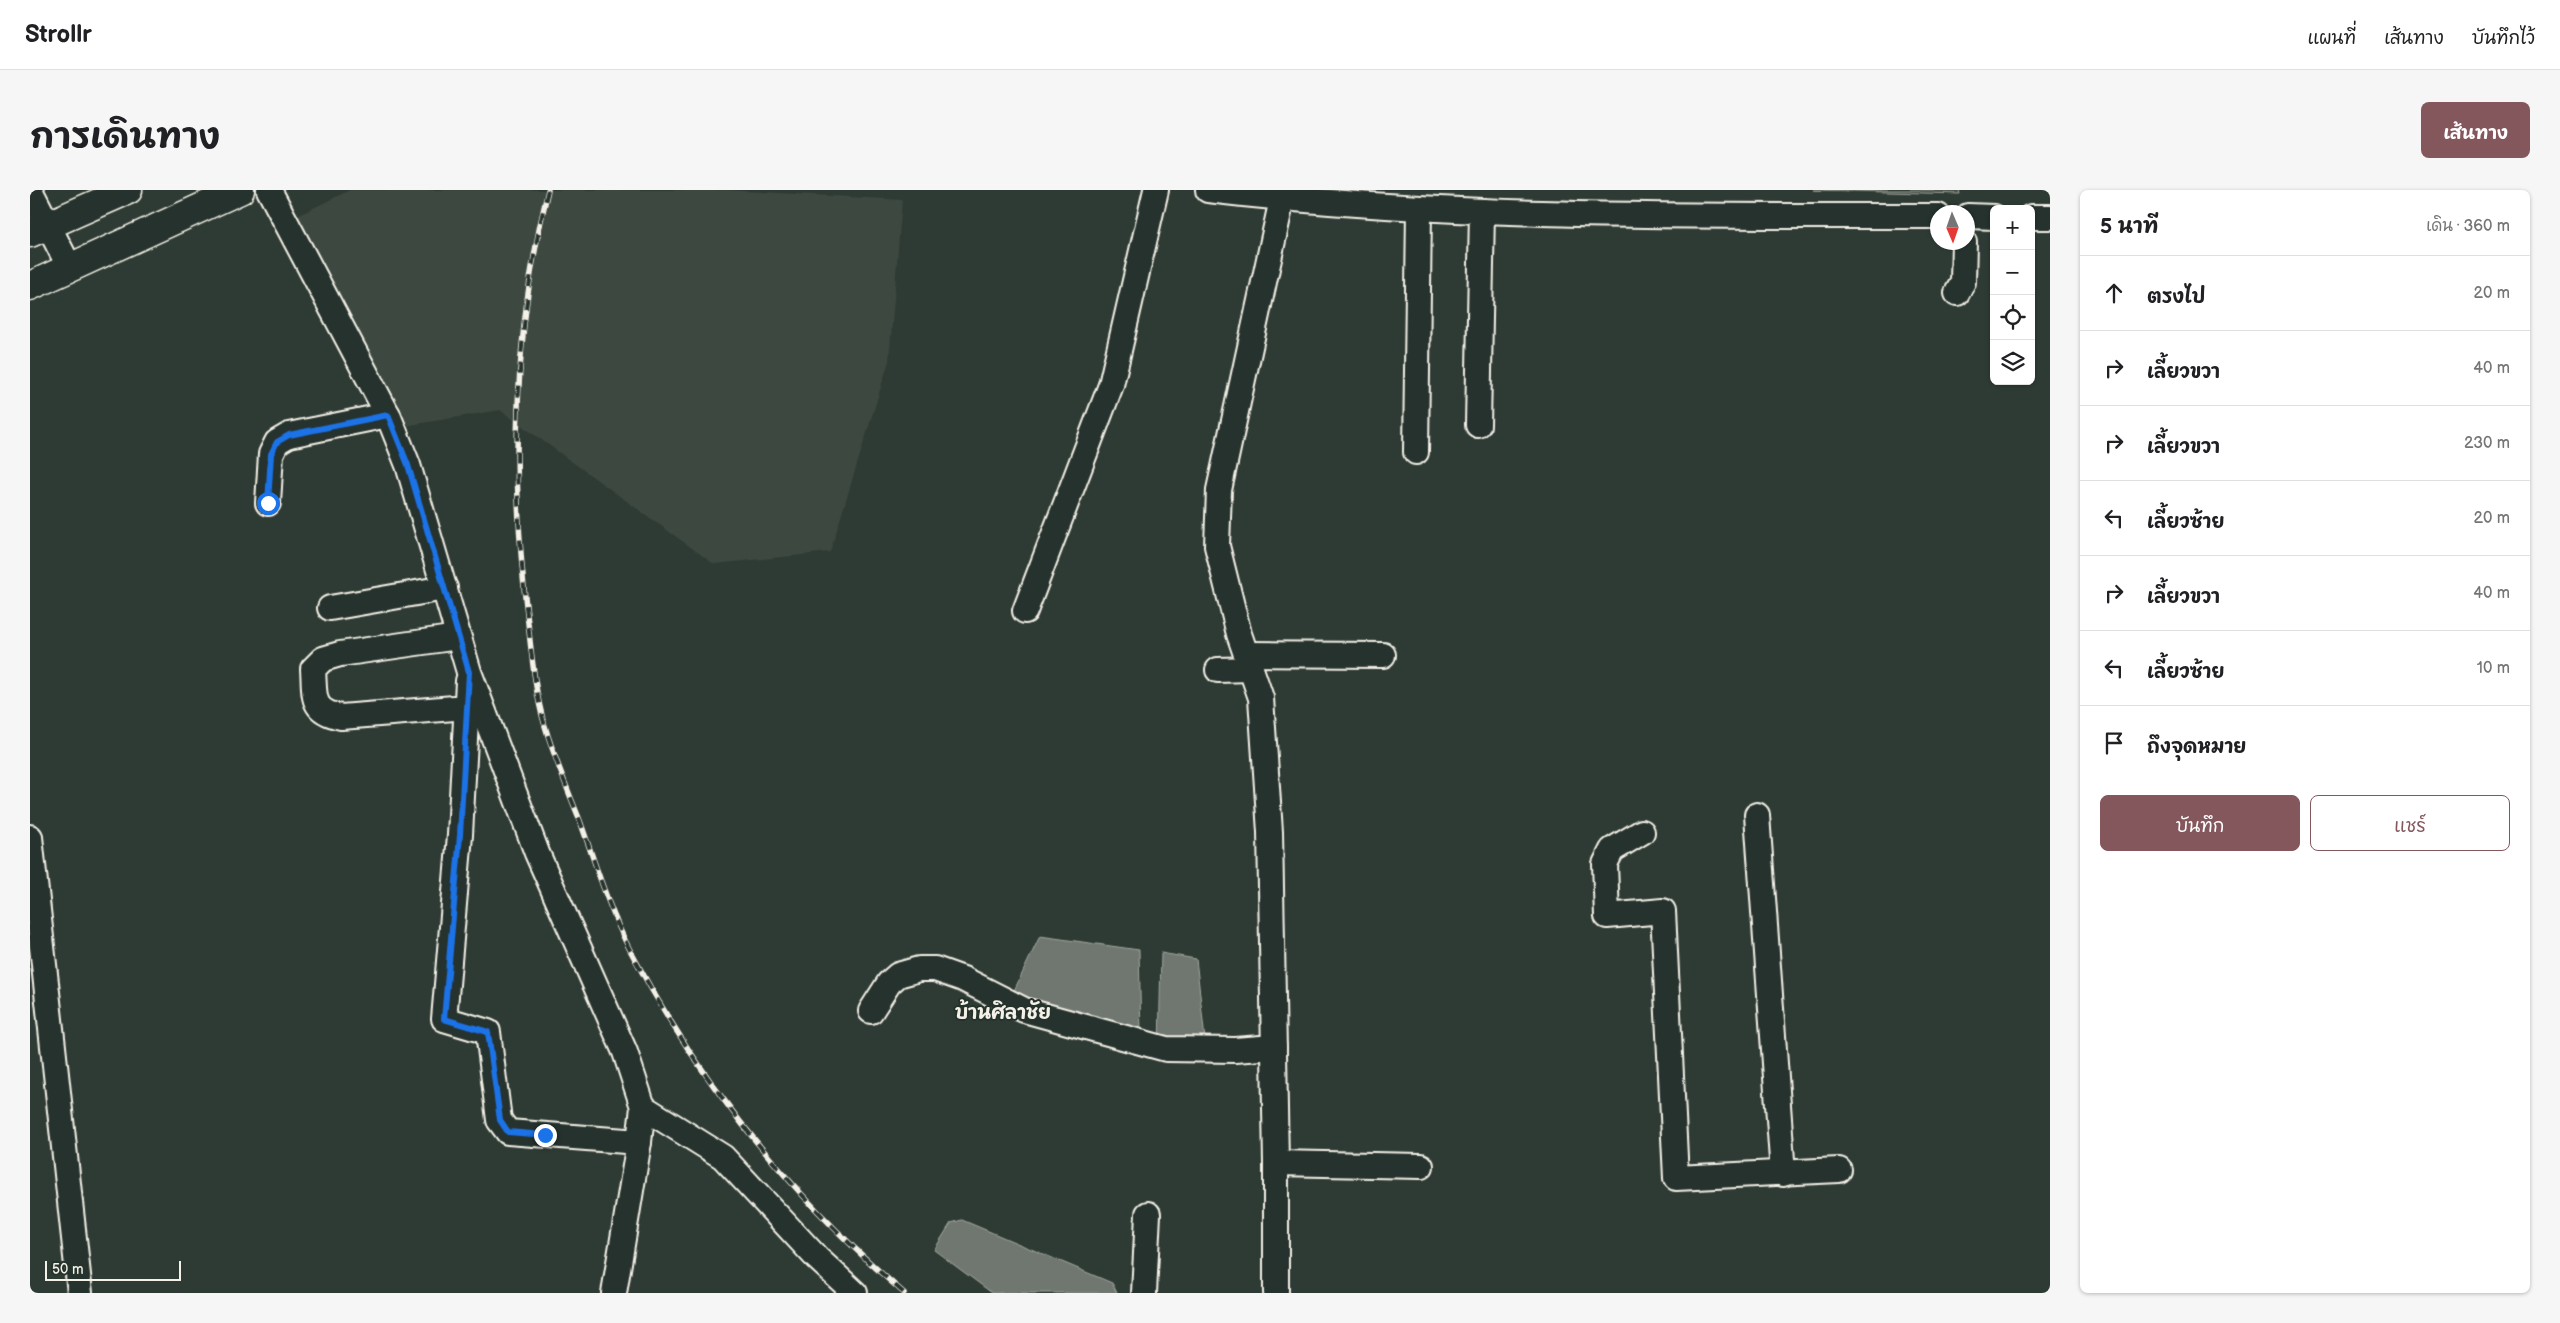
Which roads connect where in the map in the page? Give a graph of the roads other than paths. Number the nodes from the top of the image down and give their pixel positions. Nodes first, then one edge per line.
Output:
1 (30, 190) edge
2 (128, 190) edge
3 (240, 190) edge
4 (269, 190) edge
5 (1156, 190) edge
6 (1208, 190) edge
7 (1212, 190) edge
8 (1282, 199) junction
9 (1419, 209) junction
10 (1482, 211) junction
11 (1930, 216) edge
12 (1975, 216) edge
13 (1990, 217) edge
14 (2035, 217) edge
15 (2050, 217) edge
16 (39, 228) edge
17 (1964, 250) edge
18 (70, 268) junction
19 (30, 286) edge
20 (1957, 293) dead end
21 (388, 415) junction
22 (1478, 425) dead end
23 (1416, 452) dead end
24 (268, 503) dead end
25 (445, 588) junction
26 (330, 608) dead end
27 (1025, 611) dead end
28 (458, 637) junction
29 (1383, 654) dead end
30 (1249, 661) junction
31 (1218, 670) dead end
32 (469, 672) junction
33 (467, 706) junction
34 (1757, 815) dead end
35 (1642, 832) dead end
36 (30, 837) edge
37 (871, 1011) dead end
38 (1274, 1046) junction
39 (643, 1107) junction
40 (639, 1142) junction
41 (1276, 1163) junction
42 (1421, 1166) dead end
43 (1839, 1170) dead end
44 (1783, 1174) junction
45 (1148, 1214) dead end
46 (80, 1293) edge
47 (614, 1293) edge
48 (855, 1293) edge
49 (1144, 1293) edge
50 (1276, 1293) edge

1 - 16 street
2 - 16 main road
3 - 18 main road
4 - 21 street
5 - 27 street
6 - 7 street
7 - 8 street
8 - 9 street
8 - 30 street
9 - 10 street
9 - 23 street
10 - 11 street
10 - 22 street
12 - 13 street
14 - 15 street
16 - 18 street
17 - 20 street
18 - 19 main road
21 - 24 street
21 - 25 street
25 - 26 street
25 - 28 street
28 - 32 street
28 - 33 street
29 - 30 street
30 - 31 street
30 - 38 street
32 - 33 street
32 - 39 street
33 - 40 street
34 - 44 street
35 - 44 street
36 - 46 street
37 - 38 street
38 - 41 street
39 - 40 street
39 - 48 street
40 - 47 street
41 - 42 street
41 - 50 street
43 - 44 street
45 - 49 street

